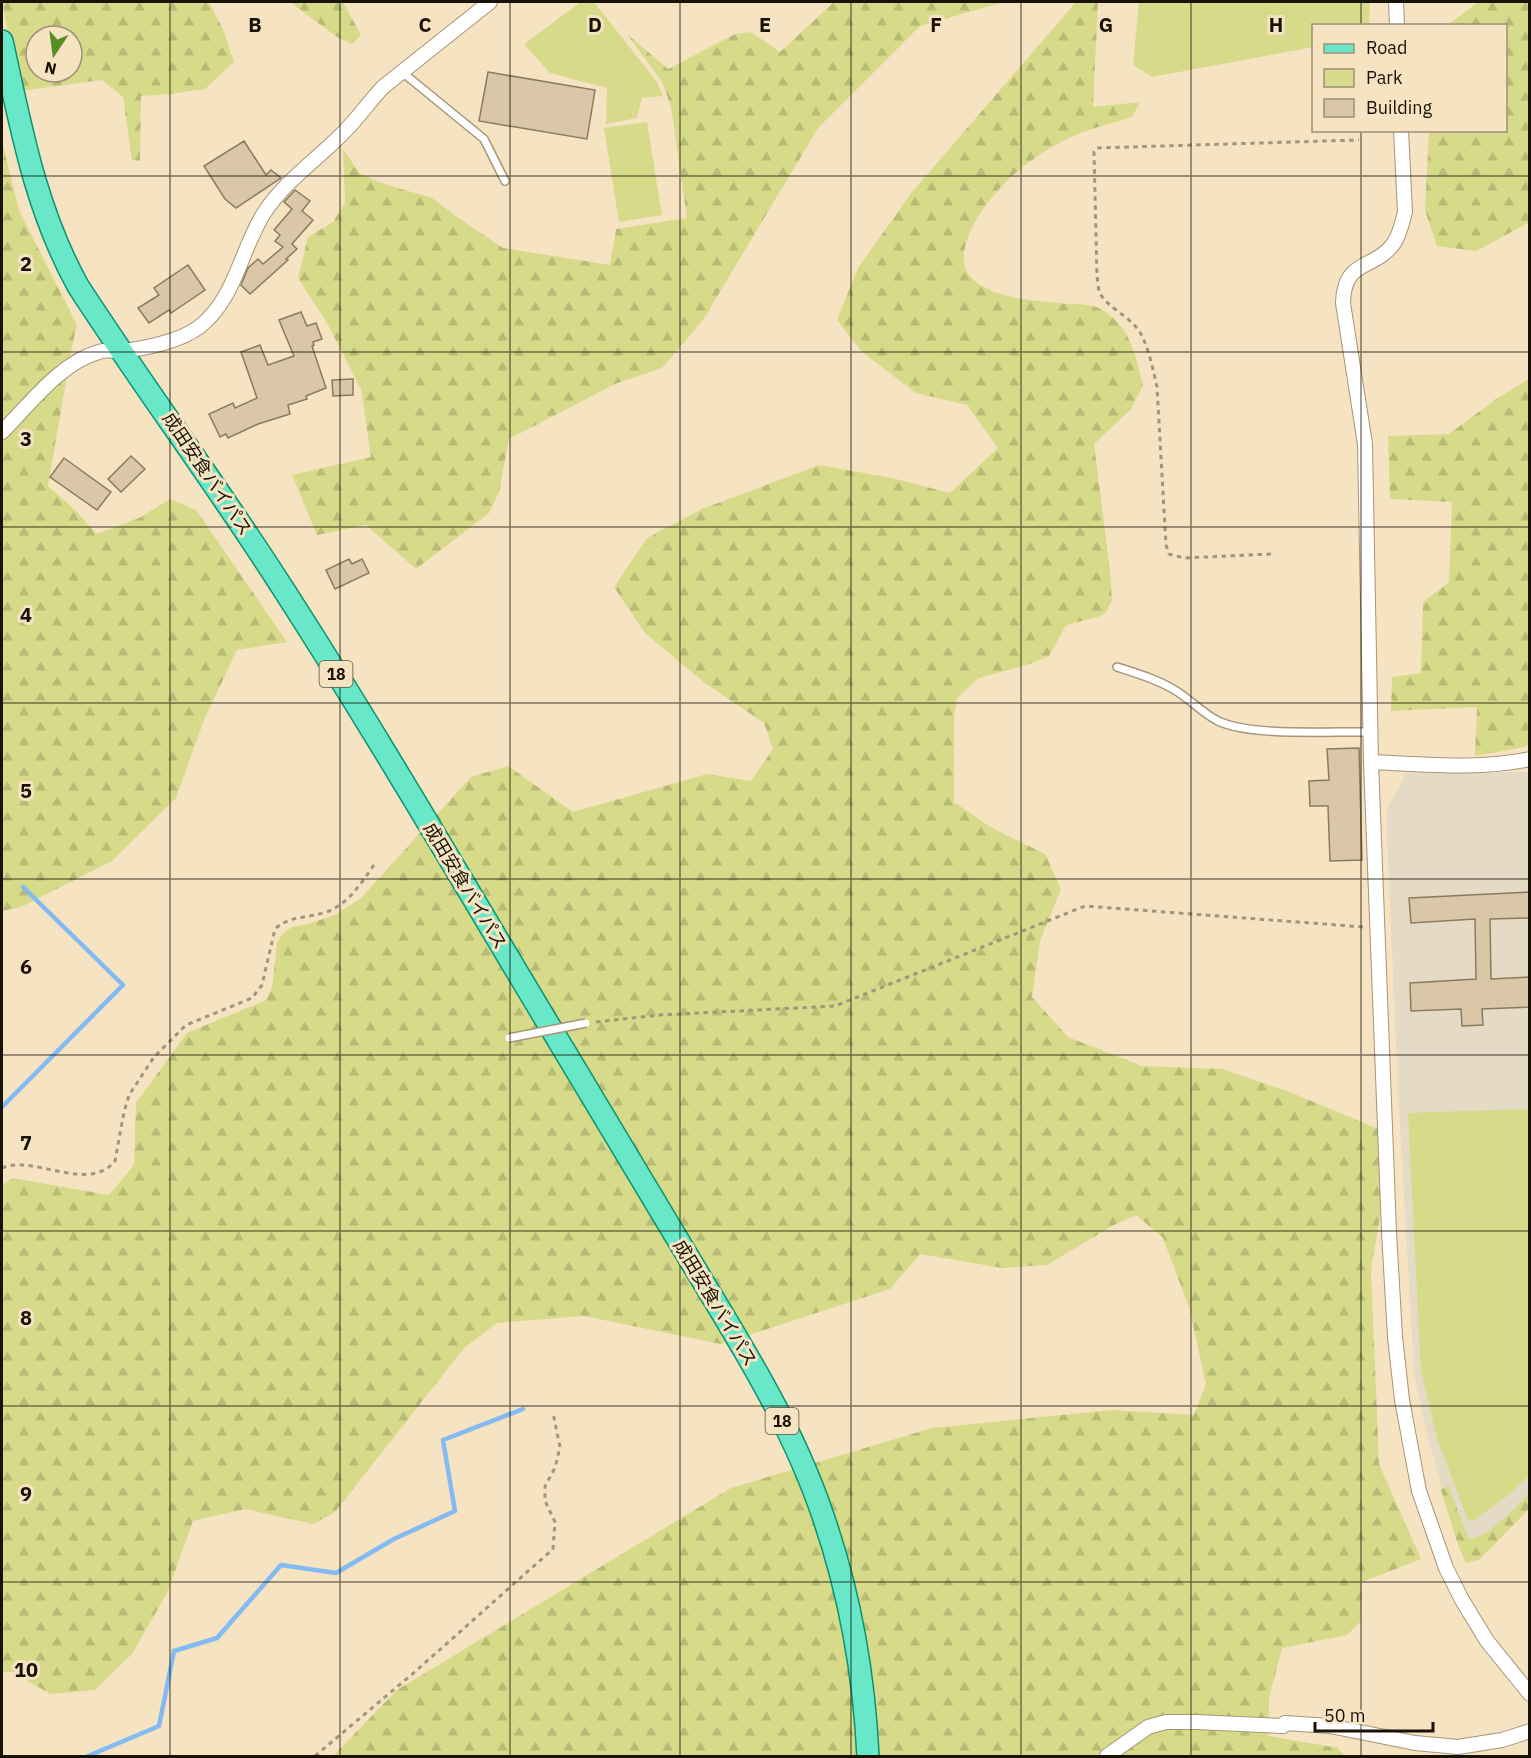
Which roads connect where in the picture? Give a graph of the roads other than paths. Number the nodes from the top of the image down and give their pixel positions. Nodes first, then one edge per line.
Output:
1 (490, 2) edge
2 (1396, 2) edge
3 (1397, 24) edge
4 (2, 42) edge
5 (402, 72) junction
6 (1401, 132) edge
7 (505, 181) dead end
8 (123, 351) junction
9 (2, 432) edge
10 (1117, 667) dead end
11 (1371, 732) junction
12 (1530, 759) edge
13 (1371, 762) junction
14 (586, 1023) road end
15 (509, 1038) dead end
16 (1530, 1694) edge
17 (1530, 1731) edge
18 (868, 1756) edge
19 (1107, 1756) edge

1 - 5 street
2 - 3 street
4 - 8 main road, 成田安食バイパス / 18
5 - 7 lane
5 - 8 street
6 - 11 street
8 - 9 street
8 - 18 main road, 成田安食バイパス / 18
10 - 11 lane
11 - 13 street
12 - 13 street
13 - 16 street
14 - 15 lane, bridge
17 - 19 street

